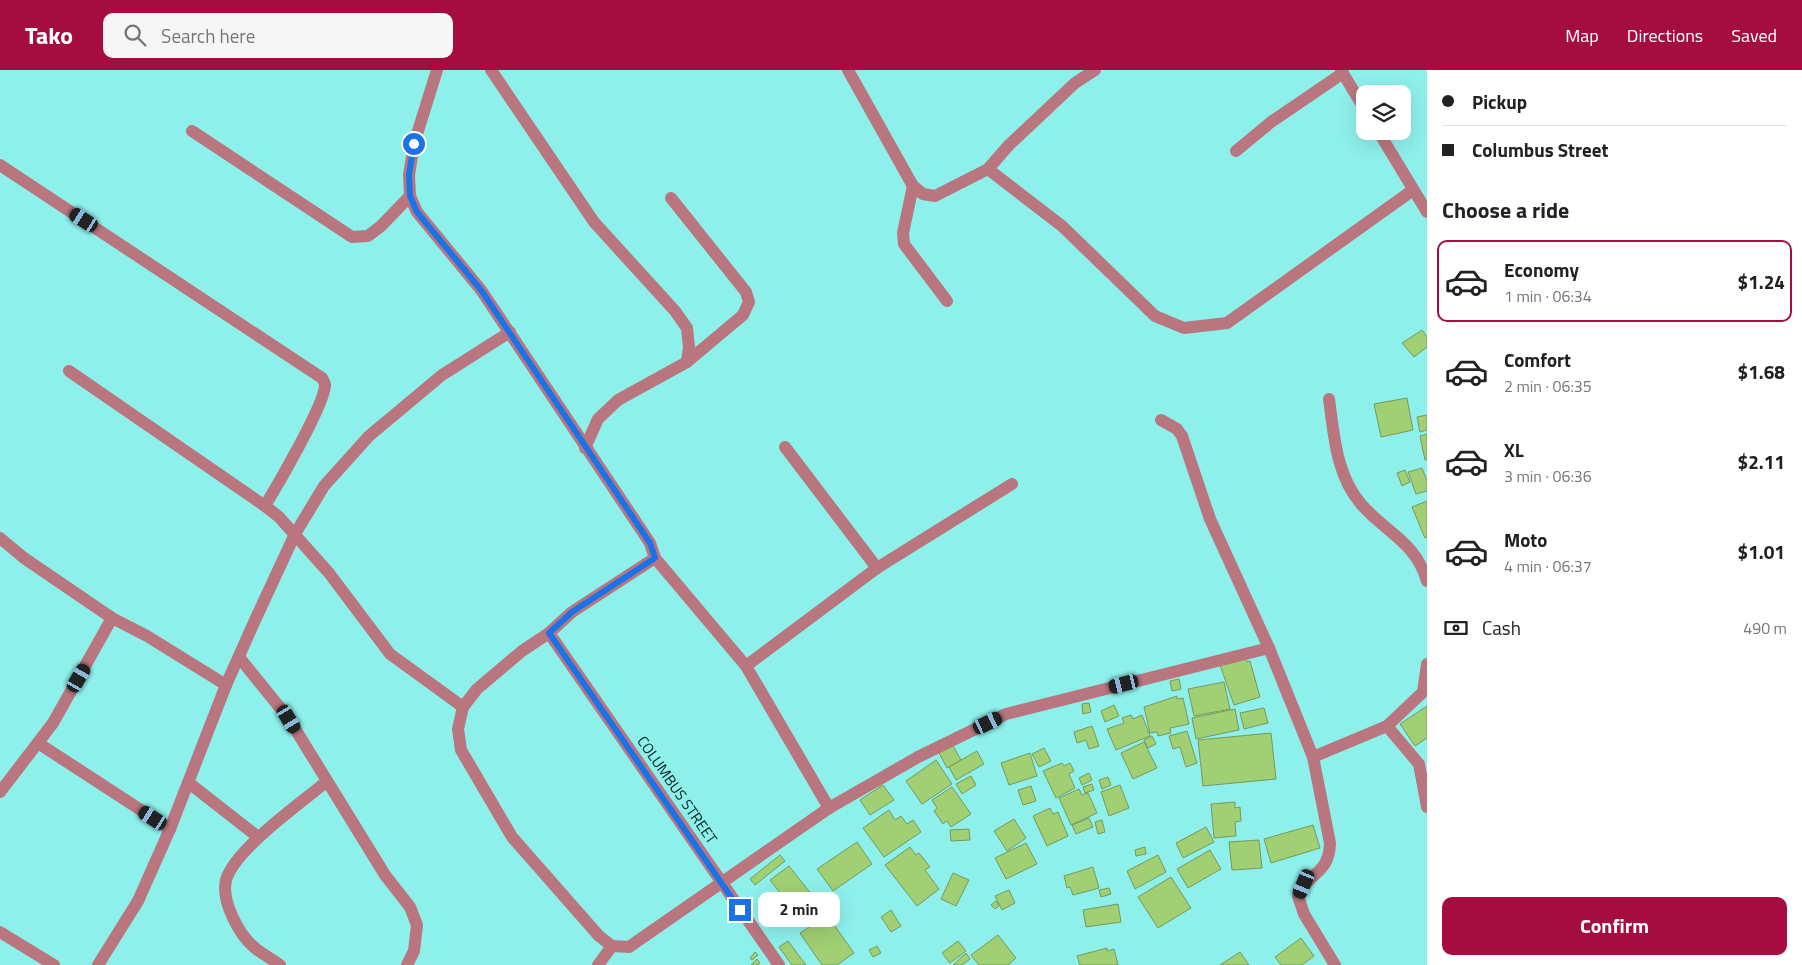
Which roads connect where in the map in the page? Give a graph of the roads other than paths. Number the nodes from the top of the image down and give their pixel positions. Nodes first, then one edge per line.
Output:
1 (437, 70) edge
2 (491, 70) edge
3 (848, 70) edge
4 (1095, 70) edge
5 (1342, 72) edge
6 (1356, 95) edge
7 (192, 131) dead end
8 (1383, 140) edge
9 (1236, 151) dead end
10 (0, 165) edge
11 (988, 169) junction
12 (913, 186) junction
13 (1413, 190) junction
14 (410, 196) junction
15 (671, 198) dead end
16 (1427, 212) edge
17 (947, 301) dead end
18 (510, 332) junction
19 (687, 362) junction
20 (69, 371) dead end
21 (1329, 399) dead end
22 (1161, 420) dead end
23 (585, 448) junction
24 (785, 448) dead end
25 (1012, 484) dead end
26 (265, 506) junction
27 (295, 534) junction
28 (0, 538) edge
29 (655, 558) junction
30 (877, 568) junction
31 (1427, 581) edge
32 (112, 618) junction
33 (549, 633) junction
34 (1269, 648) junction
35 (240, 657) junction
36 (1427, 664) edge
37 (746, 666) junction
38 (226, 685) junction
39 (462, 707) junction
40 (1387, 726) junction
41 (38, 743) junction
42 (1313, 757) junction
43 (4, 778) edge
44 (326, 782) junction
45 (189, 783) junction
46 (0, 792) edge
47 (1427, 807) edge
48 (829, 808) junction
49 (170, 829) junction
50 (258, 837) junction
51 (720, 882) junction
52 (0, 932) edge
53 (612, 946) junction
54 (54, 965) edge
55 (98, 965) edge
56 (280, 965) edge
57 (407, 965) edge
58 (598, 965) edge
59 (779, 965) edge
60 (1334, 965) edge

1 - 14 street
2 - 19 street
3 - 12 street
4 - 11 street
5 - 6 street
5 - 9 street
7 - 14 street
8 - 13 street
10 - 26 street
11 - 12 street
11 - 13 street
12 - 17 street
13 - 16 street
14 - 18 street
15 - 19 street
18 - 23 street
18 - 27 street
19 - 23 street
20 - 26 street
21 - 31 street
22 - 34 street
23 - 29 street
24 - 30 street
25 - 30 street
26 - 27 street
27 - 35 street
27 - 39 street
28 - 32 street
29 - 33 street
29 - 37 street
30 - 37 street
32 - 38 street
32 - 41 street
33 - 39 street
33 - 51 street, COLUMBUS STREET
34 - 42 street
34 - 48 street
35 - 38 street
35 - 44 street
36 - 40 street
37 - 48 street
38 - 45 street
39 - 53 street
40 - 42 street
40 - 47 street
41 - 43 street
41 - 49 street
42 - 60 street
43 - 46 street
44 - 50 street
44 - 57 street
45 - 49 street
45 - 50 street
48 - 51 street
49 - 55 street
50 - 56 street
51 - 53 street
51 - 59 street, COLUMBUS STREET
52 - 54 street
53 - 58 street

